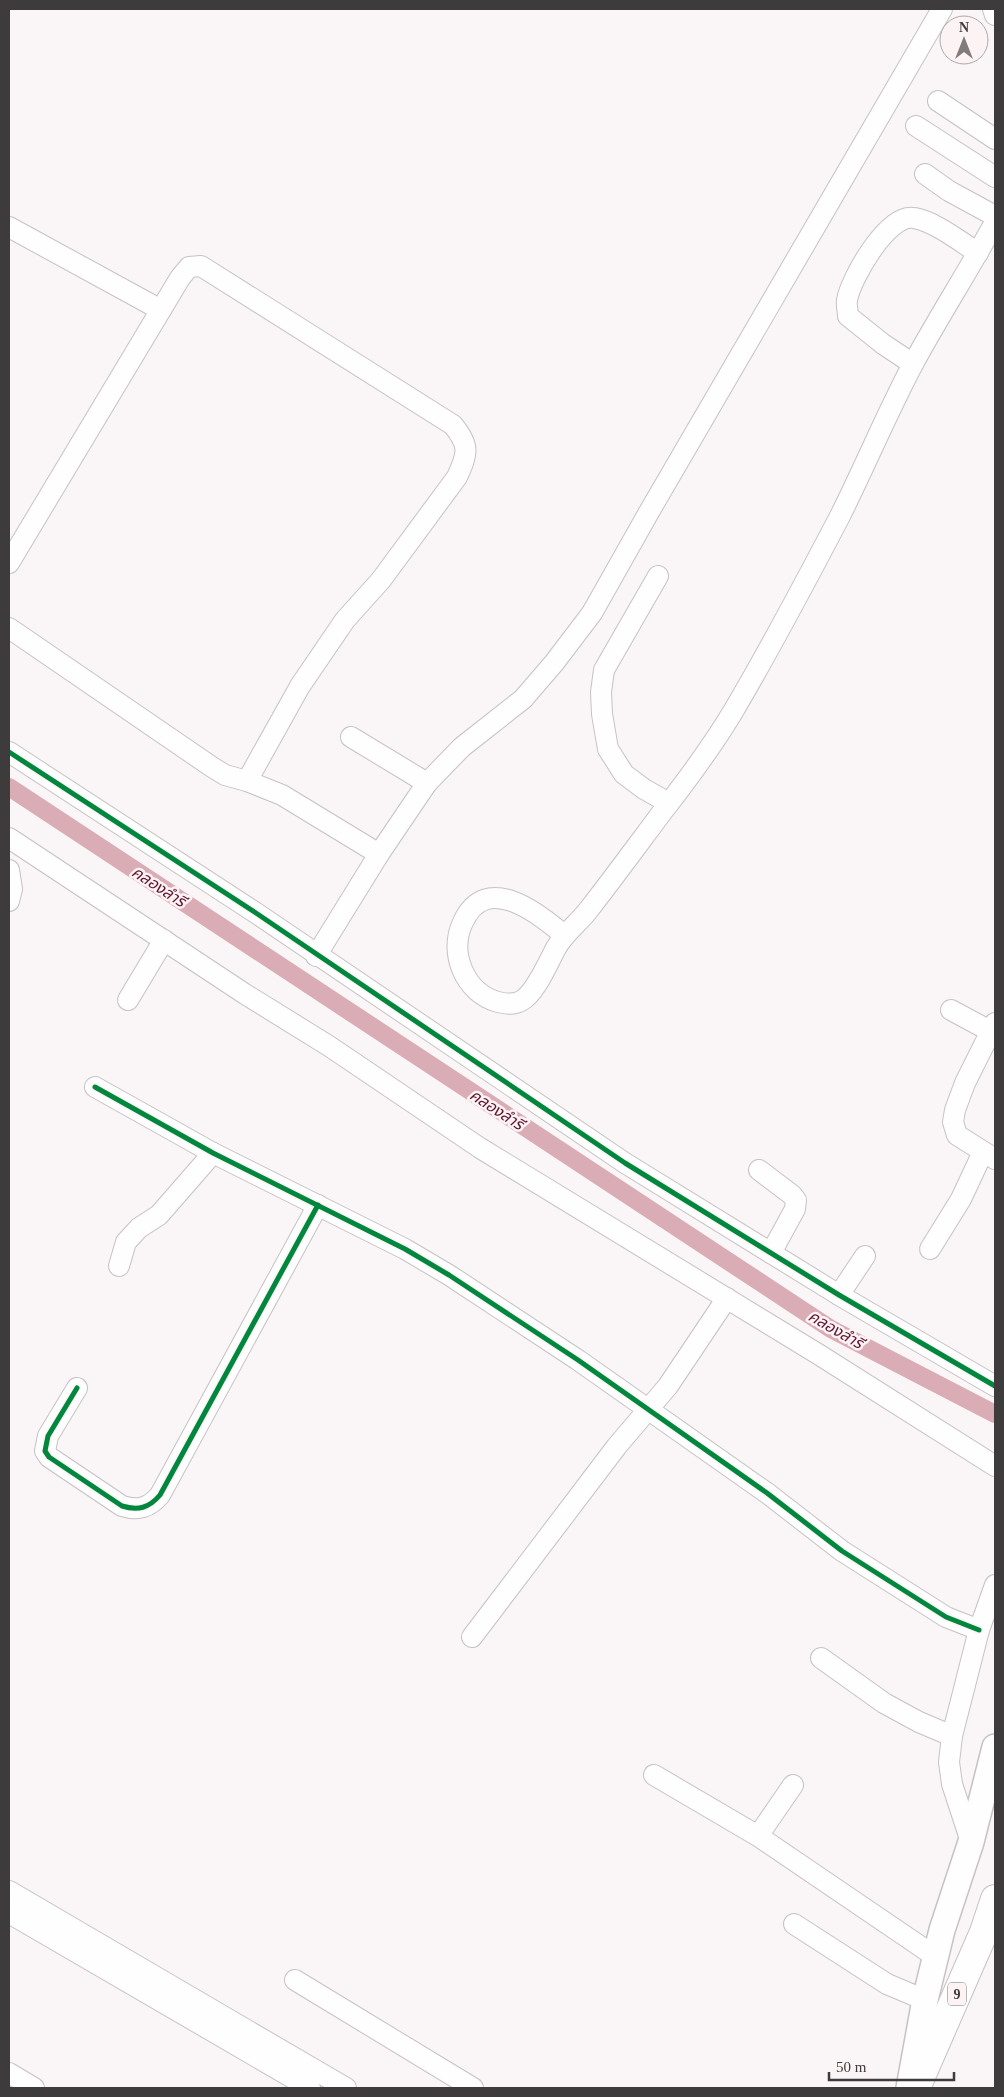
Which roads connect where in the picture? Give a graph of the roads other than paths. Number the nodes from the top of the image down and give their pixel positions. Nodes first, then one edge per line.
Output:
1 (942, 9) edge
2 (993, 9) edge
3 (995, 15) edge
4 (938, 101) dead end
5 (916, 126) dead end
6 (995, 139) edge
7 (925, 174) dead end
8 (995, 177) edge
9 (995, 216) edge
10 (995, 222) edge
11 (9, 227) edge
12 (978, 253) junction
13 (161, 310) junction
14 (913, 364) junction
15 (9, 563) edge
16 (658, 576) dead end
17 (9, 628) edge
18 (351, 737) dead end
19 (9, 752) edge
20 (247, 782) junction
21 (427, 783) junction
22 (669, 803) junction
23 (9, 838) edge
24 (379, 854) junction
25 (9, 870) edge
26 (9, 900) edge
27 (564, 935) junction
28 (164, 940) junction
29 (316, 956) junction
30 (128, 1000) dead end
31 (951, 1010) dead end
32 (993, 1027) edge
33 (95, 1087) dead end
34 (212, 1153) junction
35 (989, 1155) edge
36 (759, 1170) dead end
37 (318, 1205) junction
38 (930, 1249) dead end
39 (771, 1254) junction
40 (865, 1256) dead end
41 (118, 1266) dead end
42 (838, 1295) junction
43 (727, 1298) junction
44 (995, 1386) edge
45 (77, 1388) dead end
46 (648, 1410) junction
47 (995, 1466) edge
48 (995, 1585) edge
49 (979, 1630) junction
50 (472, 1638) dead end
51 (821, 1658) dead end
52 (952, 1736) junction
53 (995, 1747) edge
54 (654, 1775) dead end
55 (793, 1785) dead end
56 (758, 1836) junction
57 (971, 1842) junction
58 (9, 1891) edge
59 (995, 1899) edge
60 (9, 1913) edge
61 (794, 1924) dead end
62 (936, 1957) junction
63 (295, 1980) dead end
64 (926, 2000) junction
65 (9, 2074) edge
66 (34, 2088) edge
67 (310, 2088) edge
68 (346, 2088) edge
69 (473, 2088) edge
70 (909, 2088) edge
71 (916, 2088) edge

1 - 21 street
2 - 3 street
4 - 6 street
5 - 8 street
7 - 9 street
10 - 12 street
11 - 13 street
12 - 14 street
12 - 14 street
13 - 15 street
13 - 20 street
14 - 22 street
16 - 22 street
17 - 20 street
18 - 21 street
19 - 29 street
20 - 24 street
21 - 24 street
22 - 27 street
23 - 28 street
24 - 29 street
25 - 26 street
27 - 27 street
28 - 30 street
28 - 43 street
29 - 39 street
31 - 32 street
32 - 35 street
33 - 34 street
34 - 37 street
34 - 41 street
35 - 38 street
36 - 39 street
37 - 45 street
37 - 46 street
39 - 42 street
40 - 42 street
42 - 44 street
43 - 46 street
43 - 47 street
46 - 49 street
46 - 50 street
48 - 49 street
49 - 52 street
51 - 52 street
52 - 57 street
53 - 57 main road
54 - 56 street
55 - 56 street
56 - 62 street
57 - 62 main road
58 - 68 street
59 - 71 highway, 9
60 - 67 street
61 - 64 street
62 - 64 main road
63 - 69 street
64 - 70 main road
65 - 66 street

